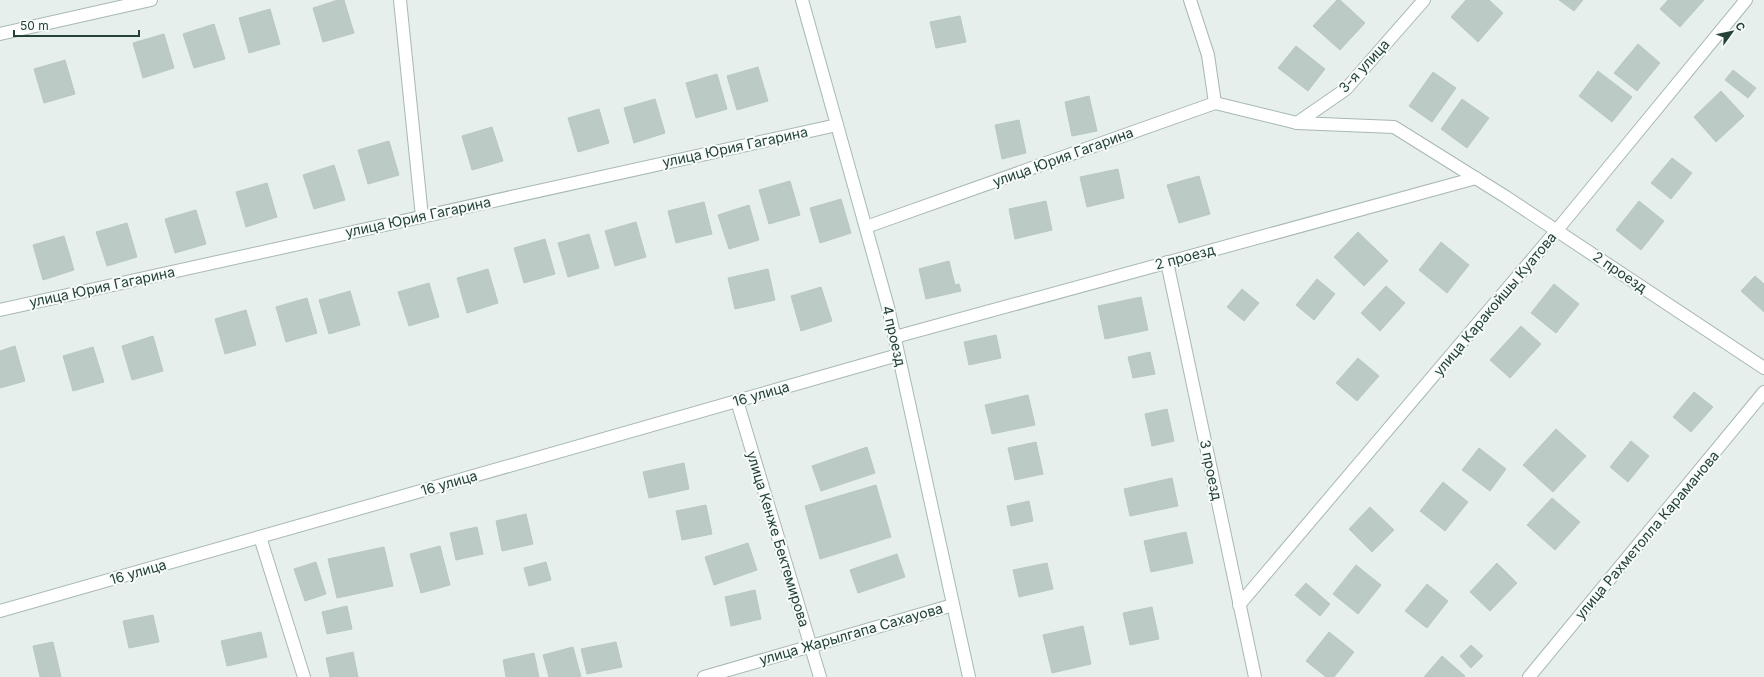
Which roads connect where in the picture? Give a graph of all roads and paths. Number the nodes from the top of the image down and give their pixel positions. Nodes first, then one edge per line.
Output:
1 (151, 0) edge
2 (400, 0) edge
3 (802, 0) edge
4 (1190, 0) edge
5 (1424, 0) edge
6 (1746, 0) edge
7 (0, 34) edge
8 (1215, 103) junction
9 (1297, 124) junction
10 (837, 125) junction
11 (1476, 178) junction
12 (422, 216) junction
13 (866, 227) junction
14 (1557, 230) junction
15 (1167, 262) junction
16 (0, 310) edge
17 (894, 337) junction
18 (898, 355) junction
19 (1764, 368) edge
20 (1764, 392) edge
21 (737, 401) junction
22 (260, 537) junction
23 (953, 605) junction
24 (1239, 605) junction
25 (0, 611) edge
26 (810, 646) junction
27 (304, 677) edge
28 (704, 677) edge
29 (820, 677) edge
30 (968, 677) edge
31 (1254, 677) edge
32 (1529, 677) edge

1 - 7 street
2 - 12 street
3 - 10 street, 4 проезд
4 - 8 street
5 - 9 street, 3-я улица
6 - 14 street, улица Каракойшы Куатова
8 - 9 street, 2 проезд
8 - 13 street, улица Юрия Гагарина
9 - 11 street, 2 проезд
10 - 12 street, улица Юрия Гагарина
10 - 13 street, 4 проезд
11 - 14 street, 2 проезд
11 - 15 street, 2 проезд
12 - 16 street, улица Юрия Гагарина
13 - 17 street, 4 проезд
14 - 19 street, 2 проезд
14 - 24 street, улица Каракойшы Куатова
15 - 17 street, 2 проезд
15 - 24 street, 3 проезд
17 - 18 street, 4 проезд
18 - 21 street, 16 улица
18 - 23 street, 4 проезд
20 - 32 street, улица Рахметолла Караманова
21 - 22 street, 16 улица
21 - 26 street, улица Кенже Бектемирова
22 - 25 street, 16 улица
22 - 27 street
23 - 26 street, улица Жарылгапа Сахауова
23 - 30 street, 4 проезд
24 - 31 street, 3 проезд
26 - 28 street, улица Жарылгапа Сахауова
26 - 29 street, улица Кенже Бектемирова

